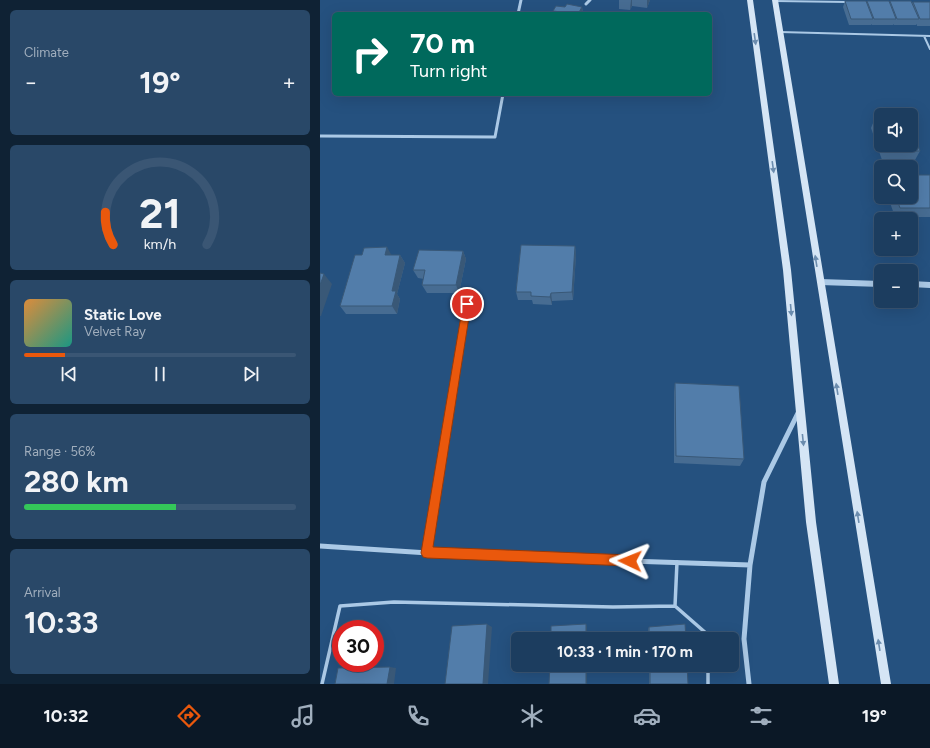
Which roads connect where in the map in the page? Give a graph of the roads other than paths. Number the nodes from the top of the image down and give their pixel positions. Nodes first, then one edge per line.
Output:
1 (521, 0) edge
2 (590, 0) edge
3 (750, 0) edge
4 (775, 0) edge
5 (853, 2) edge
6 (586, 4) dead end
7 (518, 12) edge
8 (780, 32) junction
9 (924, 36) junction
10 (930, 36) edge
11 (930, 49) edge
12 (503, 96) edge
13 (320, 136) edge
14 (820, 282) junction
15 (874, 284) edge
16 (918, 284) edge
17 (930, 285) edge
18 (467, 304) dead end
19 (800, 409) junction
20 (320, 546) edge
21 (427, 553) junction
22 (677, 562) junction
23 (750, 565) junction
24 (674, 606) junction
25 (705, 632) edge
26 (708, 672) edge
27 (322, 684) edge
28 (708, 684) edge
29 (748, 684) edge
30 (834, 684) edge
31 (886, 684) edge

1 - 7 street
2 - 6 street
3 -> 19 main road
4 - 5 lane
4 - 8 main road
8 - 9 lane
14 -> 8 main road
9 - 10 lane
9 - 11 lane
12 - 13 street
14 - 15 street
31 -> 14 main road
16 - 17 street
18 - 21 lane
19 - 23 street
19 -> 30 main road
20 - 21 street
21 - 22 street
22 - 23 street
22 - 24 lane
23 - 29 street
24 - 25 lane
24 - 27 lane
26 - 28 lane

